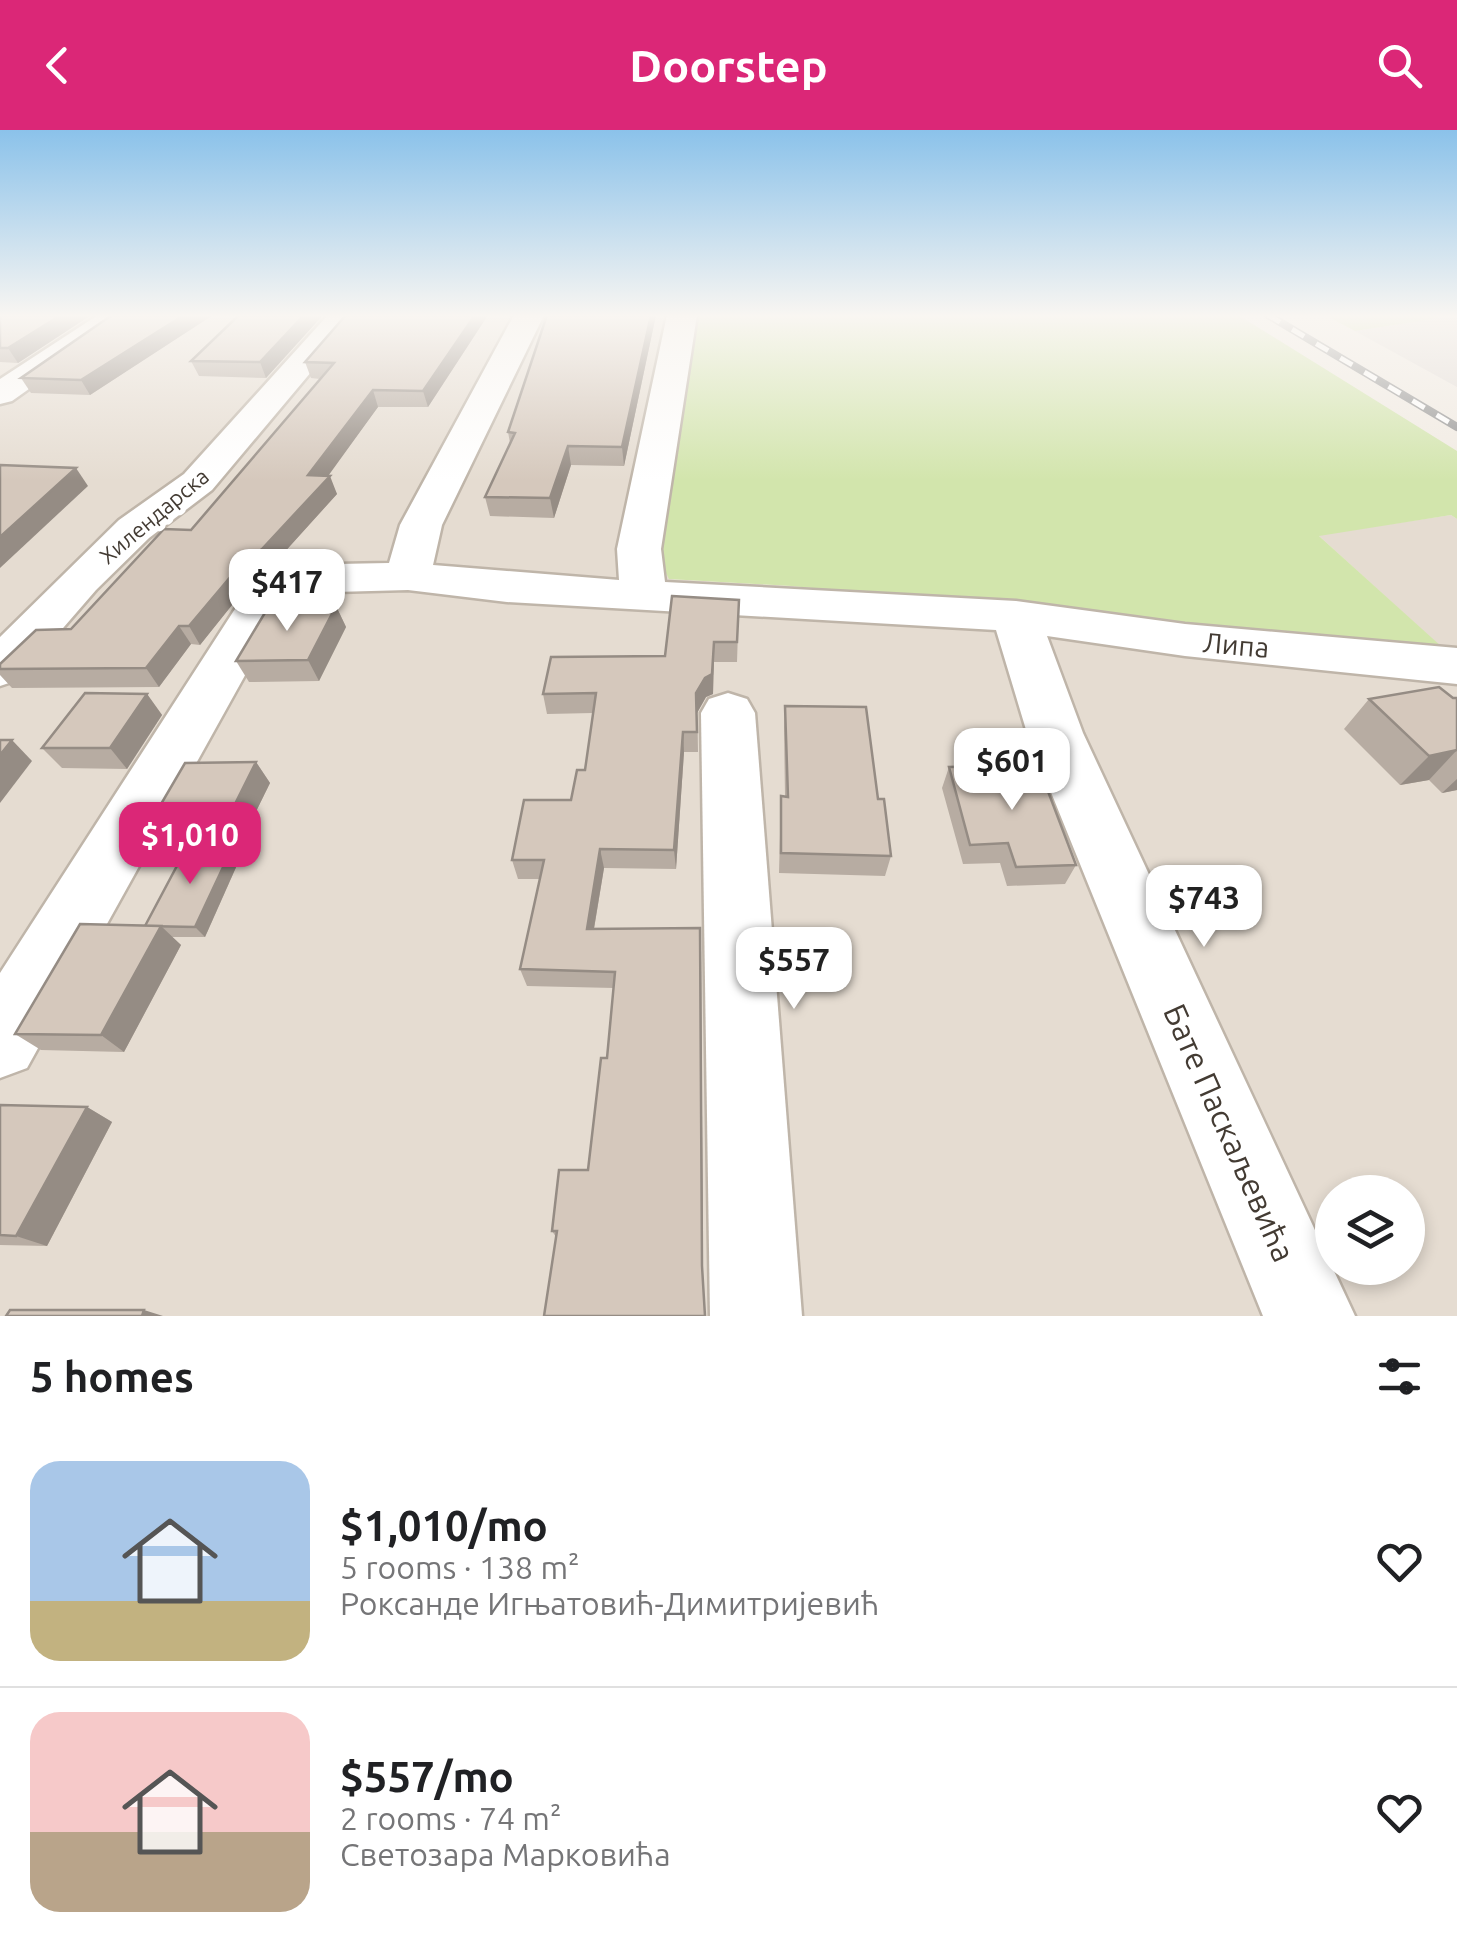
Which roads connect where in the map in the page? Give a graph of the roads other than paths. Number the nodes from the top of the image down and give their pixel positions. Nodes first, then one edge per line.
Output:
1 (35, 370) edge
2 (296, 370) edge
3 (501, 370) edge
4 (672, 370) edge
5 (0, 394) edge
6 (408, 576) junction
7 (643, 593) junction
8 (1016, 616) junction
9 (1457, 666) edge
10 (0, 668) edge
11 (728, 714) dead end
12 (0, 1041) edge
13 (756, 1316) edge
14 (1309, 1316) edge

1 - 5 street
2 - 10 street, Хилендарска
3 - 6 street
4 - 7 street
6 - 7 street, Липа
6 - 12 street, Липа
7 - 8 street, Липа
8 - 9 street, Липа
8 - 14 street, Бате Паскаљевића
11 - 13 street

